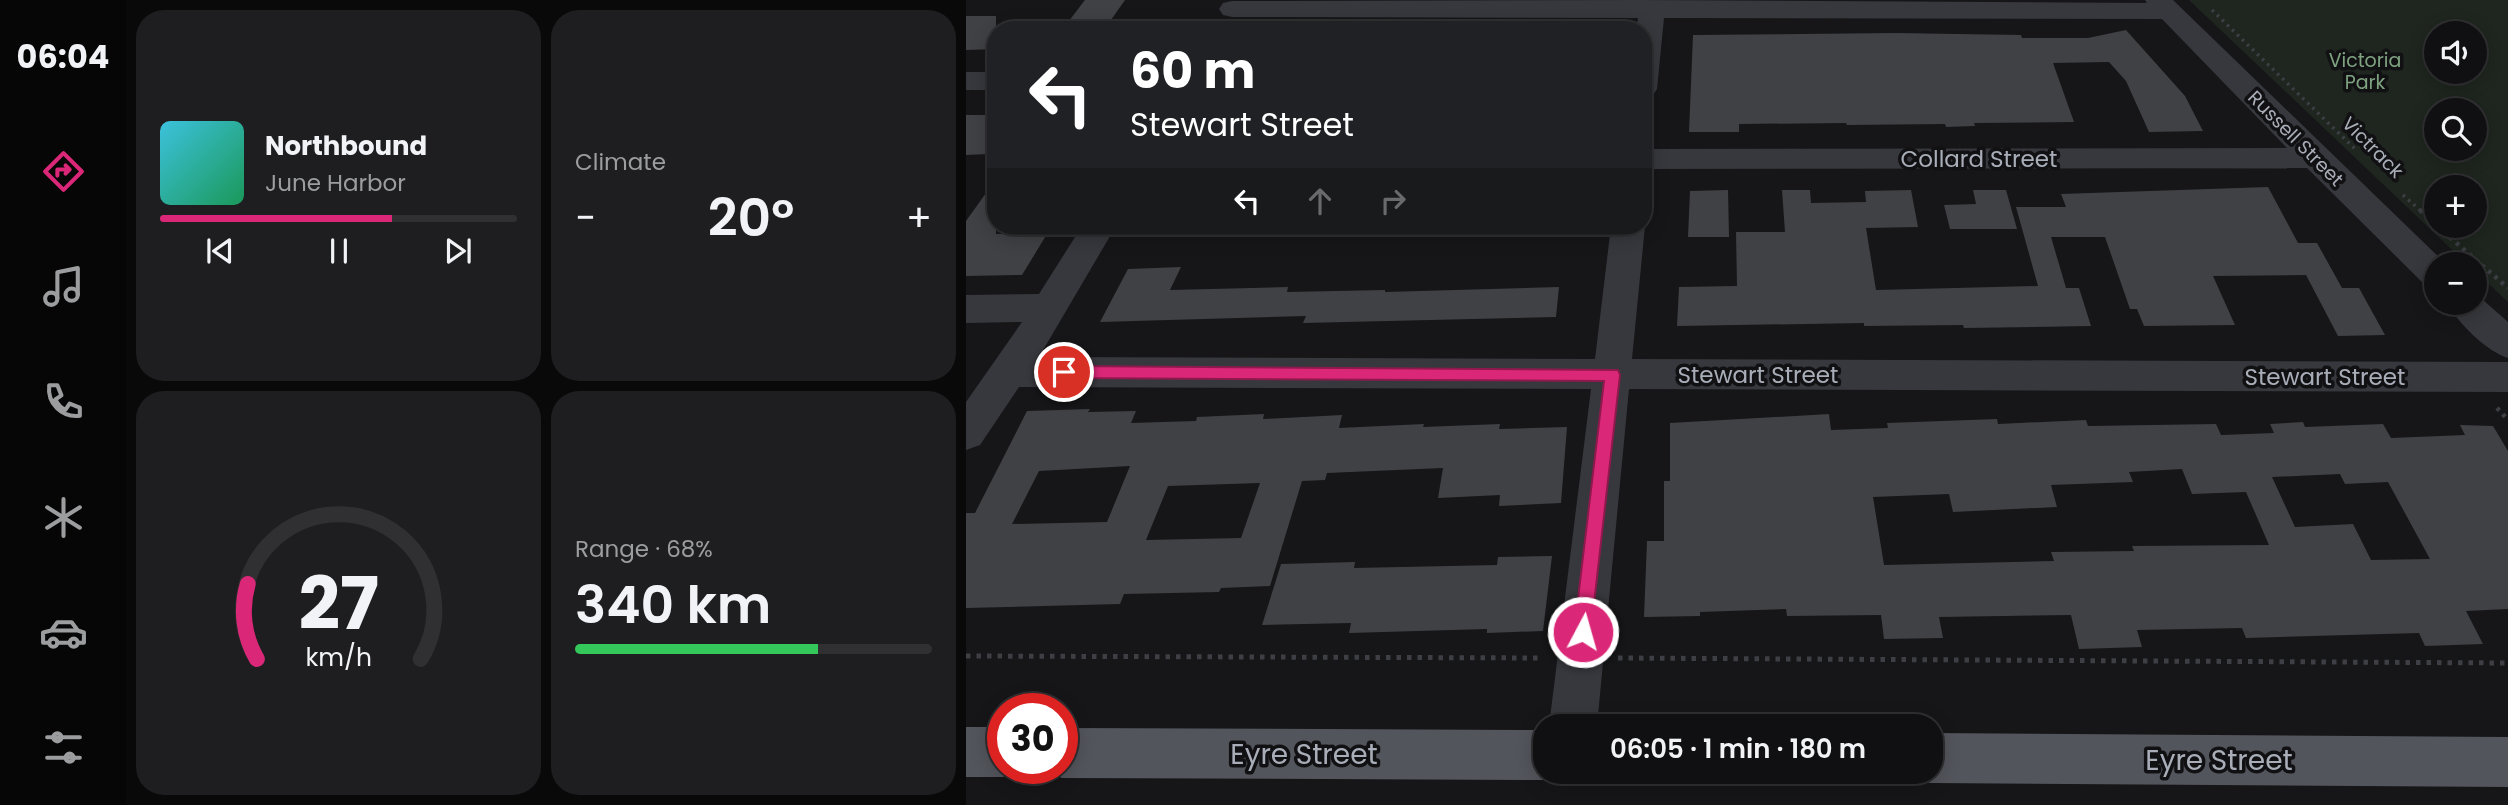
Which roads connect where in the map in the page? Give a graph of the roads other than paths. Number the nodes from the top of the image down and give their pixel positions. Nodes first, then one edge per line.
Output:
1 (1653, 5) edge
2 (2164, 5) edge
3 (1230, 13) edge
4 (966, 81) edge
5 (987, 81) edge
6 (2315, 158) junction
7 (1652, 159) edge
8 (1094, 235) edge
9 (1627, 235) edge
10 (2424, 263) edge
11 (1049, 308) junction
12 (966, 309) edge
13 (2478, 315) edge
14 (2508, 344) edge
15 (1009, 372) junction
16 (1612, 375) junction
17 (2508, 377) edge
18 (966, 433) edge
19 (1574, 714) edge
20 (966, 752) edge
21 (987, 752) edge
22 (1078, 753) edge
23 (1533, 755) edge
24 (1943, 758) edge
25 (2508, 762) edge

1 - 2 street
1 - 3 street
2 - 6 street, Russell Street
4 - 5 street
6 - 7 street, Collard Street
6 - 10 street, Russell Street
8 - 11 street
9 - 16 street
11 - 12 street
11 - 15 street
13 - 14 street
15 - 16 street, Stewart Street
15 - 18 street
16 - 17 street, Stewart Street
16 - 19 street
20 - 21 main road
22 - 23 main road, Eyre Street
24 - 25 main road, Eyre Street

